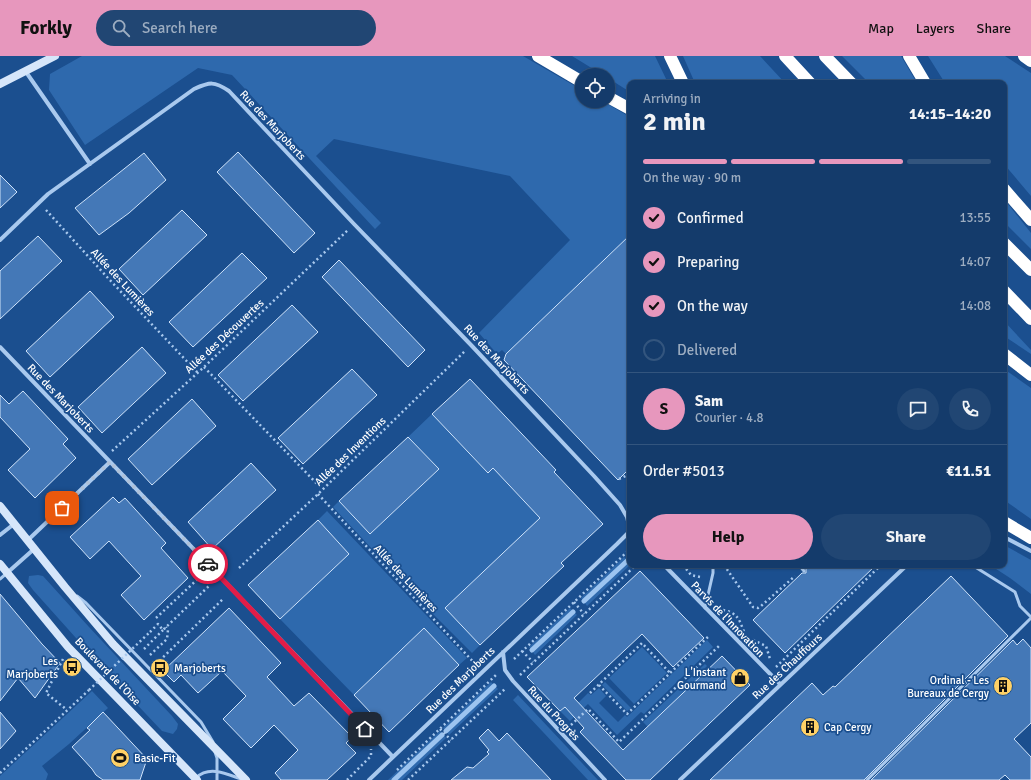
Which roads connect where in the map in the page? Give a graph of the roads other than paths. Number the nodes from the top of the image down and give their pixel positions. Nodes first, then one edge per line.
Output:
1 (55, 56) edge
2 (538, 56) edge
3 (670, 56) edge
4 (785, 56) edge
5 (825, 56) edge
6 (909, 56) edge
7 (1024, 56) edge
8 (1031, 61) edge
9 (26, 72) junction
10 (575, 78) edge
11 (681, 80) edge
12 (807, 80) edge
13 (848, 80) edge
14 (923, 80) edge
15 (0, 84) edge
16 (615, 101) edge
17 (627, 107) edge
18 (90, 164) junction
19 (1007, 192) edge
20 (1031, 220) edge
21 (0, 240) edge
22 (1007, 246) edge
23 (1031, 270) edge
24 (1007, 294) edge
25 (1031, 319) edge
26 (0, 347) edge
27 (1007, 356) edge
28 (1031, 375) edge
29 (110, 462) junction
30 (0, 506) edge
31 (627, 516) edge
32 (14, 524) junction
33 (1007, 524) edge
34 (0, 535) edge
35 (627, 535) edge
36 (1031, 538) edge
37 (1007, 539) edge
38 (28, 540) junction
39 (34, 549) junction
40 (1031, 551) edge
41 (0, 564) edge
42 (667, 568) edge
43 (712, 568) edge
44 (802, 568) edge
45 (904, 568) edge
46 (977, 568) edge
47 (804, 571) dead end
48 (7, 573) junction
49 (0, 578) edge
50 (706, 608) junction
51 (1031, 617) edge
52 (503, 652) junction
53 (780, 684) junction
54 (217, 752) junction
55 (393, 757) junction
56 (217, 771) junction
57 (196, 779) edge
58 (216, 780) edge
59 (243, 780) edge
60 (246, 780) edge
61 (369, 780) edge
62 (605, 780) edge
63 (680, 780) edge
64 (867, 780) edge

1 - 9 main road
2 - 10 highway
3 - 11 highway
4 - 12 highway
5 - 13 highway
6 - 14 highway
7 - 8 highway
9 - 15 main road
9 - 18 street
16 - 17 highway
18 - 21 street, Rue des Marjoberts
18 - 31 street, Rue des Marjoberts
19 - 20 highway
22 - 23 highway
24 - 25 highway
26 - 29 street, Rue des Marjoberts
27 - 28 highway
29 - 38 street
29 - 55 street, Rue des Marjoberts
30 - 32 main road, Boulevard de l'Oise
32 - 34 street
32 - 38 main road, Boulevard de l'Oise
33 - 36 highway
35 - 52 street, Rue des Marjoberts
37 - 40 street
38 - 39 main road, Boulevard de l'Oise
39 - 48 street
39 - 54 main road, Boulevard de l'Oise
41 - 48 main road, Boulevard de l'Oise
42 - 50 street, Parvis de l'Innovation
43 - 50 lane
44 - 47 lane
45 - 53 street, Rue des Chauffours
46 - 51 lane
48 - 49 lane
48 - 57 main road, Boulevard de l'Oise
50 - 53 street, Parvis de l'Innovation
51 - 64 lane
52 - 55 street, Rue des Marjoberts
52 - 62 street, Rue du Progrès
53 - 63 street, Rue des Chauffours
54 - 56 lane
54 - 60 main road, Boulevard de l'Oise
55 - 61 street, Rue des Marjoberts
56 - 57 lane
56 - 58 lane
56 - 59 lane

